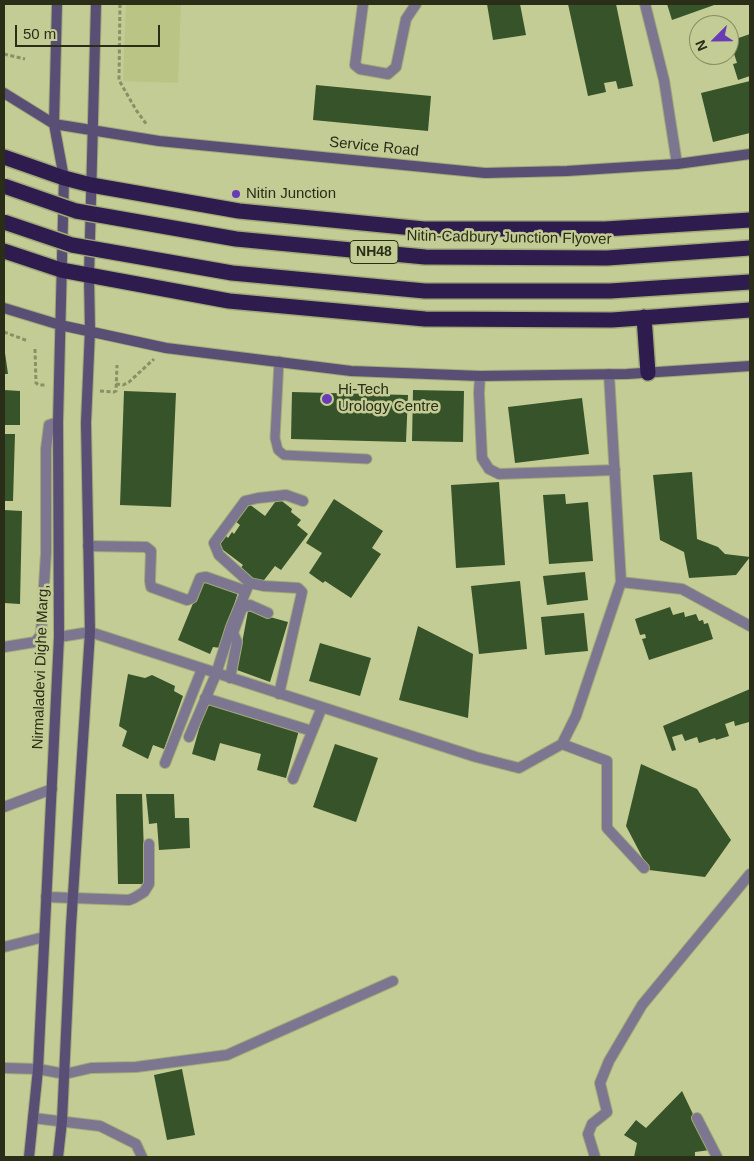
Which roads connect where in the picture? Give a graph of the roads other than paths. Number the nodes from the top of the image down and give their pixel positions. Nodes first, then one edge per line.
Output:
1 (57, 4) edge
2 (96, 4) edge
3 (363, 4) edge
4 (410, 4) edge
5 (416, 4) edge
6 (645, 4) edge
7 (4, 93) edge
8 (54, 124) junction
9 (93, 130) junction
10 (750, 154) edge
11 (4, 157) edge
12 (677, 164) junction
13 (64, 178) junction
14 (92, 185) junction
15 (4, 186) edge
16 (750, 220) edge
17 (4, 222) edge
18 (750, 248) edge
19 (4, 251) edge
20 (61, 270) junction
21 (89, 276) junction
22 (750, 282) edge
23 (4, 308) edge
24 (750, 310) edge
25 (644, 317) junction
26 (60, 325) junction
27 (90, 330) junction
28 (278, 361) junction
29 (750, 366) edge
30 (648, 373) junction
31 (610, 374) junction
32 (480, 376) junction
33 (58, 422) junction
34 (367, 459) dead end
35 (615, 470) junction
36 (303, 501) dead end
37 (88, 546) junction
38 (621, 582) junction
39 (248, 587) junction
40 (241, 607) junction
41 (268, 612) dead end
42 (750, 626) edge
43 (90, 632) junction
44 (59, 637) junction
45 (4, 648) edge
46 (202, 669) junction
47 (216, 674) junction
48 (230, 678) junction
49 (279, 694) junction
50 (205, 698) junction
51 (322, 708) junction
52 (312, 731) junction
53 (189, 737) dead end
54 (562, 744) junction
55 (165, 763) dead end
56 (293, 779) dead end
57 (52, 789) junction
58 (4, 807) edge
59 (149, 844) dead end
60 (644, 868) dead end
61 (750, 874) edge
62 (46, 896) junction
63 (73, 898) junction
64 (44, 937) junction
65 (4, 947) edge
66 (393, 982) dead end
67 (4, 1068) edge
68 (38, 1069) junction
69 (65, 1074) junction
70 (33, 1118) junction
71 (697, 1118) dead end
72 (62, 1121) junction
73 (29, 1157) edge
74 (58, 1157) edge
75 (142, 1157) edge
76 (595, 1157) edge
77 (717, 1157) edge

1 - 8 main road, Nirmaladevi Dighe Marg,
2 - 9 main road
3 - 5 street
4 - 5 street
6 - 12 street
7 - 8 main road, Service Road
8 - 9 main road, Service Road
8 - 13 main road, Nirmaladevi Dighe Marg,
9 - 12 main road, Service Road
9 - 14 main road
10 - 12 main road, Service Road
11 - 13 highway
13 - 14 highway
13 - 20 main road, Nirmaladevi Dighe Marg,
14 - 16 highway
14 - 21 main road
15 - 18 highway, Nitin-Cadbury Junction Flyover / NH48, bridge
17 - 22 highway, NH48, bridge
19 - 20 highway
20 - 21 highway
20 - 26 main road, Nirmaladevi Dighe Marg,
21 - 25 highway
21 - 27 main road
23 - 26 main road
24 - 25 highway
25 - 30 highway
26 - 27 main road
26 - 33 main road, Nirmaladevi Dighe Marg,
27 - 28 main road
27 - 37 main road
28 - 32 main road
28 - 34 lane
29 - 30 main road
30 - 31 main road
31 - 32 main road
31 - 35 street
32 - 35 street
33 - 44 main road, Nirmaladevi Dighe Marg,
33 - 45 street
35 - 38 street
36 - 39 street
37 - 39 street
37 - 43 main road
38 - 42 street
38 - 54 street
39 - 40 street
39 - 49 street
40 - 41 street
40 - 47 street
40 - 48 street
43 - 44 street
43 - 46 street
43 - 63 main road
44 - 57 main road, Nirmaladevi Dighe Marg,
46 - 47 street
46 - 55 street
47 - 48 street
47 - 50 street
48 - 49 street
49 - 51 street
50 - 52 street
50 - 53 street
51 - 52 street
51 - 54 street
52 - 56 street
54 - 60 street
57 - 58 street
57 - 62 main road, Nirmaladevi Dighe Marg,
59 - 63 street
61 - 76 street
62 - 63 street
62 - 64 main road, Nirmaladevi Dighe Marg,
63 - 69 main road
64 - 65 street
64 - 68 main road, Nirmaladevi Dighe Marg,
66 - 69 street
67 - 68 street
68 - 69 street
68 - 70 main road, Nirmaladevi Dighe Marg,
69 - 72 main road
70 - 72 street
70 - 73 main road, Nirmaladevi Dighe Marg,
71 - 77 street
72 - 74 main road
72 - 75 street

